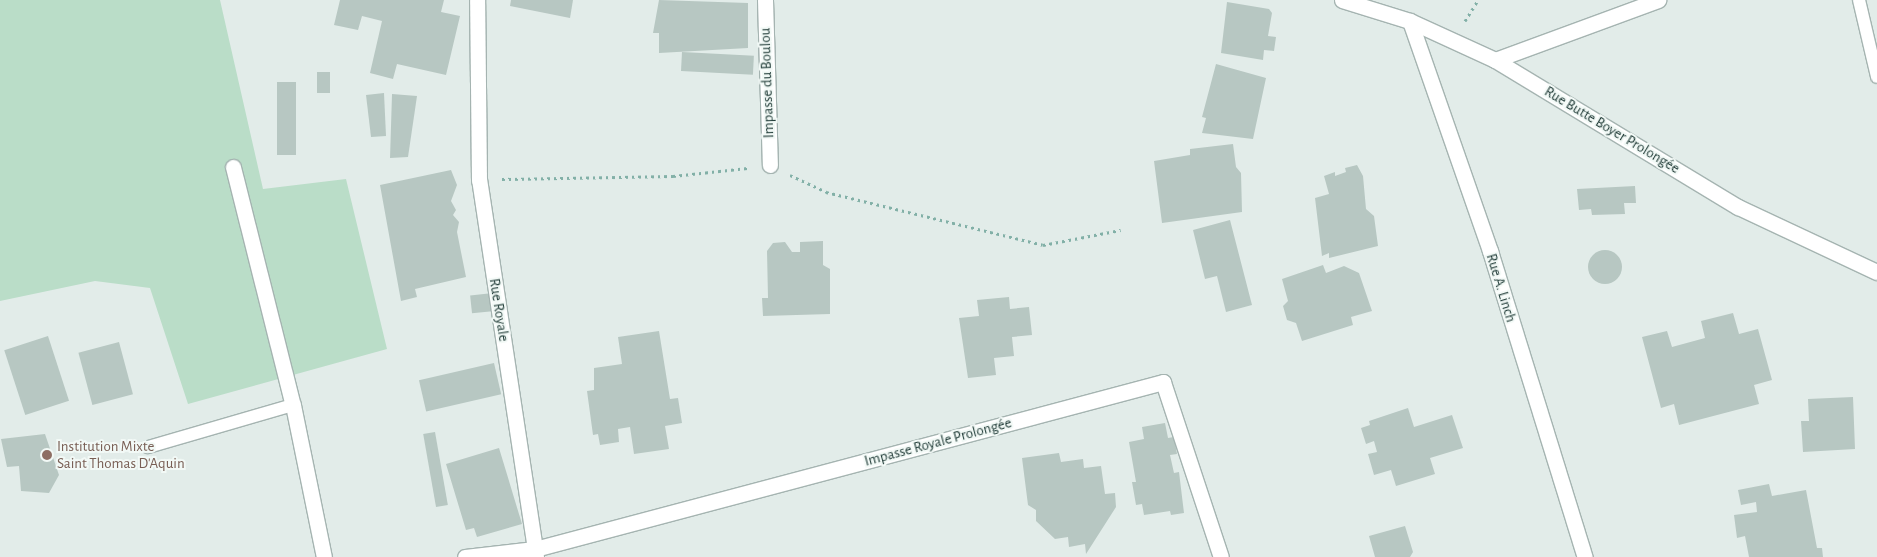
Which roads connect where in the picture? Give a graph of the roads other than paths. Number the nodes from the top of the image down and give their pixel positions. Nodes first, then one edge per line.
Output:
1 (477, 0) edge
2 (765, 0) edge
3 (1342, 0) edge
4 (1658, 0) edge
5 (1859, 0) edge
6 (1410, 21) junction
7 (1495, 60) junction
8 (1877, 78) edge
9 (770, 165) road end
10 (233, 167) dead end
11 (1877, 272) edge
12 (293, 405) junction
13 (148, 447) dead end
14 (535, 553) edge
15 (324, 557) edge
16 (465, 557) edge
17 (1221, 557) edge
18 (1584, 557) edge

1 - 14 street, Rue Royale
2 - 9 street, Impasse du Boulou
3 - 6 street, Rue Butte Boyer Prolongée
4 - 7 street
5 - 8 lane
6 - 7 street, Rue Butte Boyer Prolongée
6 - 18 street, Rue A. Linch
7 - 11 street, Rue Butte Boyer Prolongée
10 - 12 street
12 - 13 lane
12 - 15 street
14 - 16 street
14 - 17 street, Impasse Royale Prolongée

